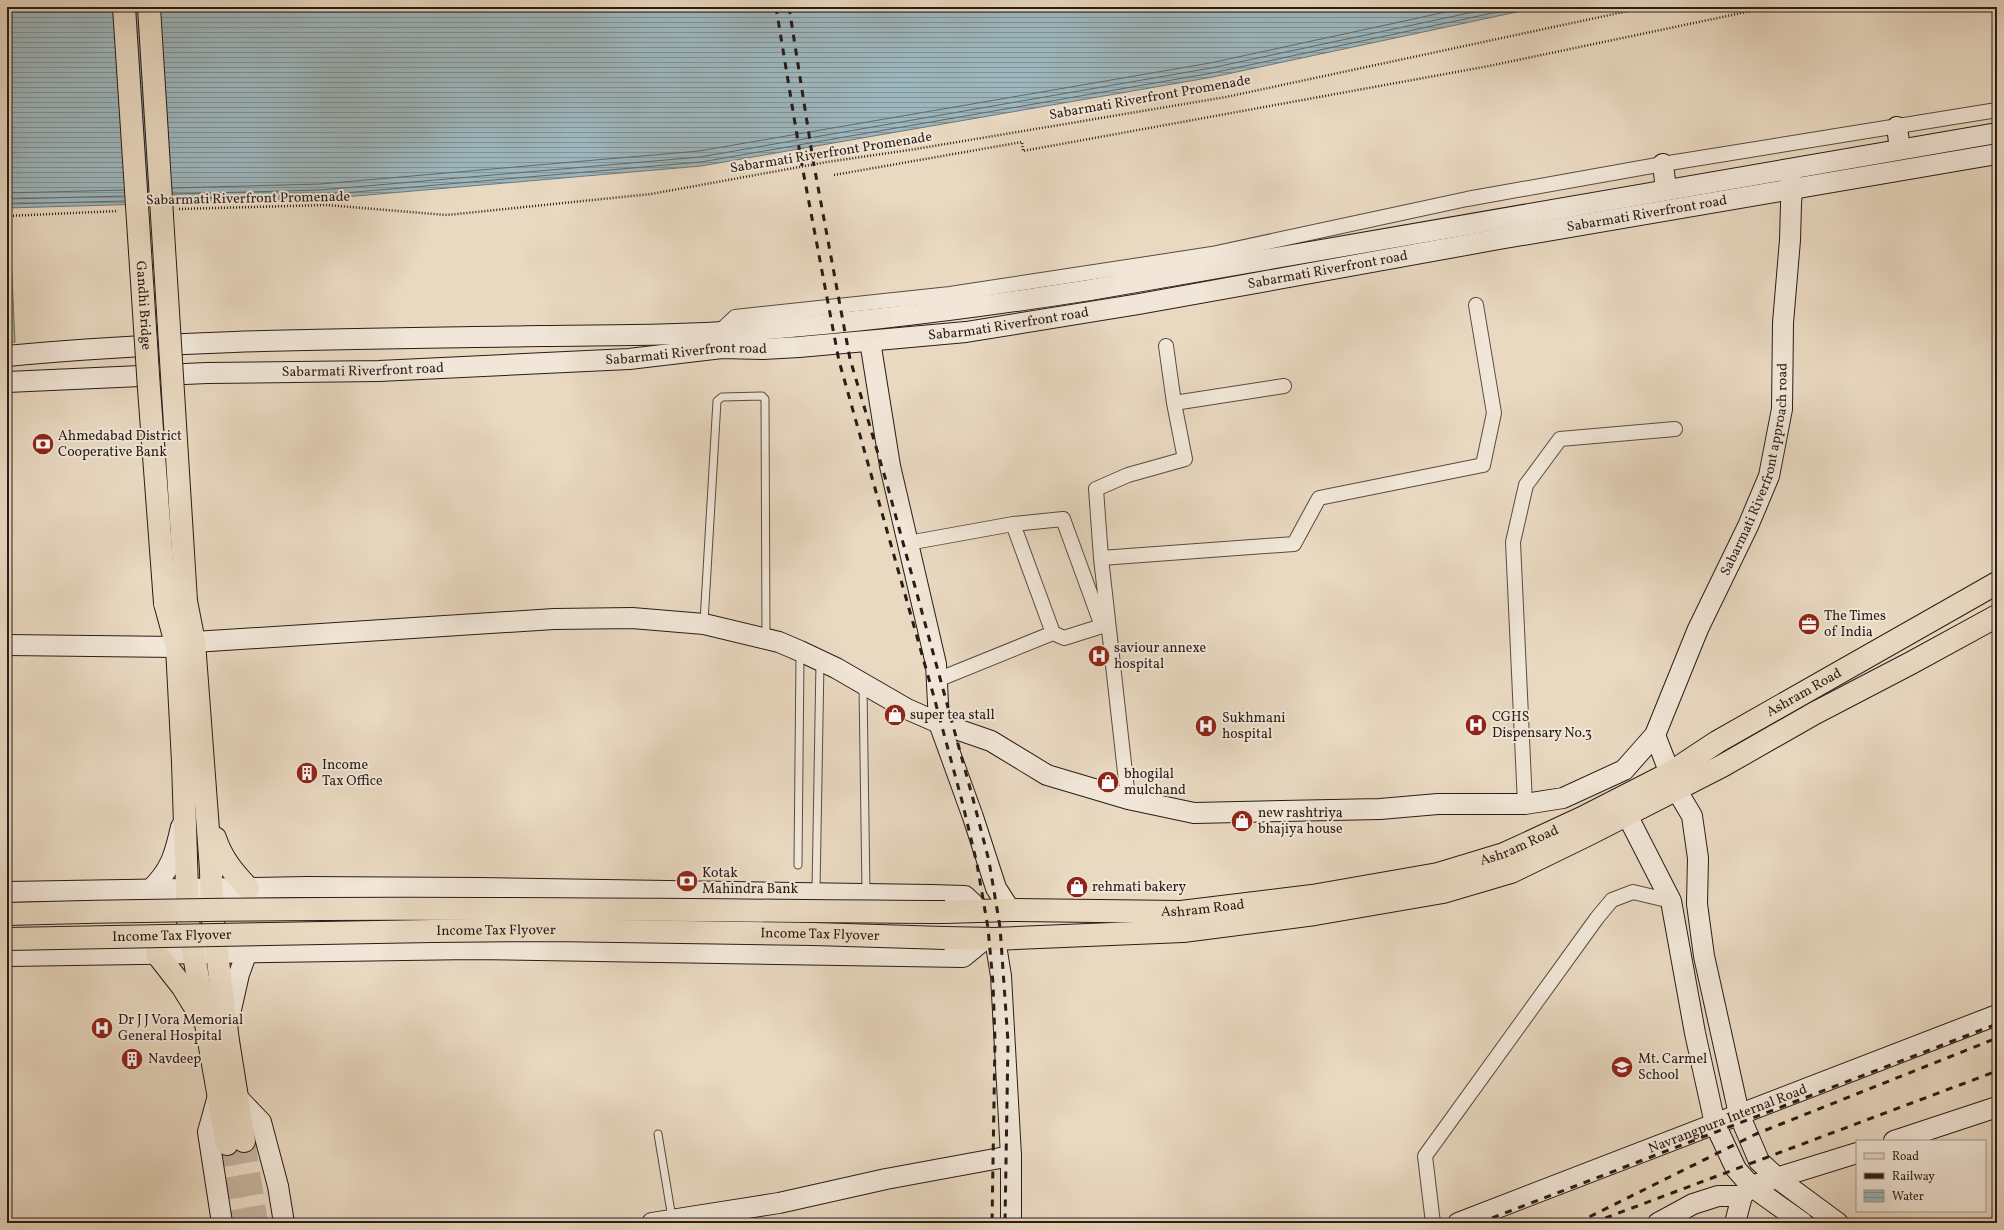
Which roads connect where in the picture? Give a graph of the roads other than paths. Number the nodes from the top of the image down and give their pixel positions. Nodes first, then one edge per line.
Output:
1 (124, 7) edge
2 (149, 7) edge
3 (1997, 110) edge
4 (1897, 127) junction
5 (1997, 133) edge
6 (1900, 149) junction
7 (1997, 154) edge
8 (1663, 164) junction
9 (1789, 170) junction
10 (1792, 189) junction
11 (1666, 190) junction
12 (1476, 305) dead end
13 (719, 332) junction
14 (870, 341) junction
15 (1166, 346) dead end
16 (7, 356) edge
17 (7, 382) edge
18 (1284, 386) dead end
19 (1174, 403) junction
20 (1675, 429) dead end
21 (1013, 524) junction
22 (908, 543) junction
23 (1101, 558) junction
24 (1997, 583) edge
25 (176, 602) junction
26 (1997, 616) edge
27 (704, 624) junction
28 (1053, 633) junction
29 (766, 639) junction
30 (186, 644) junction
31 (7, 645) edge
32 (800, 651) junction
33 (820, 661) junction
34 (937, 680) junction
35 (863, 684) junction
36 (939, 723) junction
37 (1655, 735) junction
38 (1606, 779) junction
39 (1673, 781) junction
40 (1128, 799) junction
41 (1525, 804) junction
42 (1621, 808) junction
43 (207, 812) junction
44 (184, 816) junction
45 (798, 865) dead end
46 (248, 888) junction
47 (188, 889) junction
48 (212, 889) junction
49 (150, 890) junction
50 (7, 892) edge
51 (816, 893) junction
52 (866, 894) junction
53 (1671, 902) junction
54 (1010, 910) junction
55 (982, 912) junction
56 (7, 914) edge
57 (7, 939) edge
58 (990, 939) junction
59 (216, 952) junction
60 (246, 952) junction
61 (192, 953) junction
62 (157, 954) junction
63 (7, 956) edge
64 (1997, 1015) edge
65 (217, 1028) junction
66 (228, 1097) junction
67 (1997, 1107) edge
68 (1739, 1114) junction
69 (1715, 1124) junction
70 (658, 1134) dead end
71 (1897, 1140) edge
72 (236, 1143) tunnel mouth
73 (1856, 1153) edge
74 (1011, 1156) junction
75 (1777, 1178) junction
76 (1746, 1191) junction
77 (705, 1219) edge
78 (672, 1220) junction
79 (1799, 1220) edge
80 (222, 1223) edge
81 (284, 1223) edge
82 (652, 1223) edge
83 (1011, 1223) edge
84 (1433, 1223) edge
85 (1458, 1223) edge
86 (1658, 1223) edge
87 (1735, 1223) edge
88 (1838, 1223) edge

1 - 25 main road, Gandhi Bridge, bridge
2 - 25 main road, Gandhi Bridge, bridge
3 - 4 street
4 - 6 main road
4 - 8 street
5 - 6 main road, Sabarmati Riverfront road
6 - 9 main road, Sabarmati Riverfront road
7 - 10 main road, Sabarmati Riverfront road
8 - 11 main road
8 - 13 street
9 - 10 main road, Sabarmati Riverfront approach road
9 - 11 main road, Sabarmati Riverfront road
10 - 14 main road, Sabarmati Riverfront road
10 - 37 main road, Sabarmati Riverfront approach road
11 - 13 main road, Sabarmati Riverfront road
12 - 23 street
13 - 16 main road, Sabarmati Riverfront road
14 - 17 main road, Sabarmati Riverfront road
14 - 22 main road
15 - 19 street
18 - 19 street
19 - 23 street
20 - 41 street
21 - 22 street
21 - 28 street
21 - 28 street
22 - 34 main road
23 - 40 street
24 - 39 main road, Ashram Road
25 - 30 main road
26 - 39 main road, Ashram Road
27 - 29 main road, Sabarmati Riverfront approach road
27 - 29 lane
27 - 30 main road, Sabarmati Riverfront approach road
28 - 34 street
29 - 32 main road, Sabarmati Riverfront approach road
30 - 31 main road, Sabarmati Riverfront approach road
30 - 43 main road
30 - 44 main road
32 - 33 main road, Sabarmati Riverfront approach road
32 - 45 lane
33 - 35 main road, Sabarmati Riverfront approach road
33 - 51 lane
34 - 36 main road
35 - 36 main road, Sabarmati Riverfront approach road
35 - 52 lane
36 - 40 main road, Sabarmati Riverfront approach road
36 - 54 main road
37 - 38 main road, Sabarmati Riverfront approach road
37 - 39 main road
38 - 41 main road, Sabarmati Riverfront approach road
38 - 42 main road
39 - 42 main road, Ashram Road
39 - 68 main road
40 - 41 main road, Sabarmati Riverfront approach road
42 - 53 main road
42 - 54 main road, Ashram Road
42 - 58 main road, Ashram Road
43 - 46 main road
43 - 48 main road
44 - 47 main road
44 - 49 main road
46 - 48 main road
46 - 51 main road
47 - 48 main road
47 - 49 main road
47 - 61 main road
48 - 59 main road
49 - 50 main road
51 - 52 main road
52 - 55 main road
53 - 69 main road
53 - 84 street
54 - 55 main road, Ashram Road
55 - 56 main road, Income Tax Flyover, bridge
57 - 58 main road, Income Tax Flyover, bridge
58 - 60 main road
58 - 74 main road
59 - 60 main road
59 - 61 main road
59 - 65 main road
60 - 65 main road
61 - 62 main road
61 - 65 main road
62 - 63 main road
62 - 65 main road
64 - 68 main road, Navrangpura Internal Road
65 - 66 main road
66 - 72 main road
66 - 80 main road
66 - 81 main road
67 - 71 main road
68 - 69 main road, Navrangpura Internal Road
68 - 75 main road
69 - 76 main road
69 - 85 main road, Navrangpura Internal Road
70 - 78 lane
73 - 75 main road
74 - 77 main road
74 - 83 main road
75 - 76 main road
75 - 88 main road
76 - 79 main road
76 - 86 main road
76 - 87 main road
77 - 78 main road
78 - 82 main road

